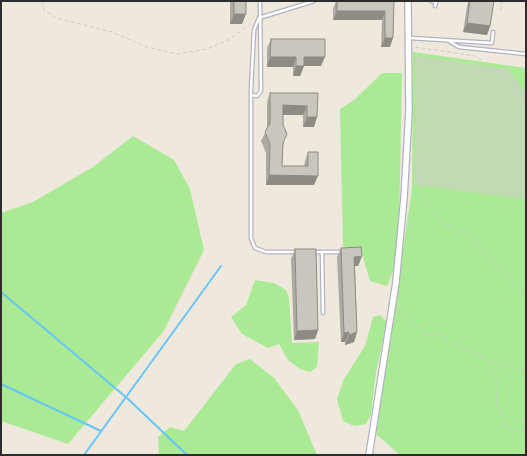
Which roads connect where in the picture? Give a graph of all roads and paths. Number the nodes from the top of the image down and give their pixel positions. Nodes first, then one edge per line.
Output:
1 (42, 1) edge
2 (260, 1) edge
3 (314, 1) edge
4 (408, 1) edge
5 (431, 1) edge
6 (502, 1) edge
7 (435, 6) dead end
8 (501, 10) dead end
9 (259, 18) junction
10 (493, 32) dead end
11 (408, 38) junction
12 (448, 41) junction
13 (408, 46) junction
14 (526, 54) edge
15 (251, 96) junction
16 (526, 100) edge
17 (407, 153) junction
18 (303, 252) edge
19 (313, 252) edge
20 (322, 252) junction
21 (342, 252) edge
22 (526, 295) edge
23 (393, 303) junction
24 (323, 313) dead end
25 (483, 357) junction
26 (526, 371) edge
27 (526, 432) edge
28 (369, 455) edge

1 - 9 path
2 - 9 lane
3 - 9 lane
4 - 11 street
5 - 7 lane
6 - 8 path
9 - 15 lane
9 - 15 lane
10 - 12 lane
11 - 12 lane
11 - 13 street
12 - 14 lane
13 - 16 path
13 - 17 street
15 - 18 lane
17 - 22 path
17 - 23 street
19 - 20 lane
20 - 21 lane
20 - 24 lane
23 - 25 path
23 - 28 street
25 - 26 path
25 - 27 path

